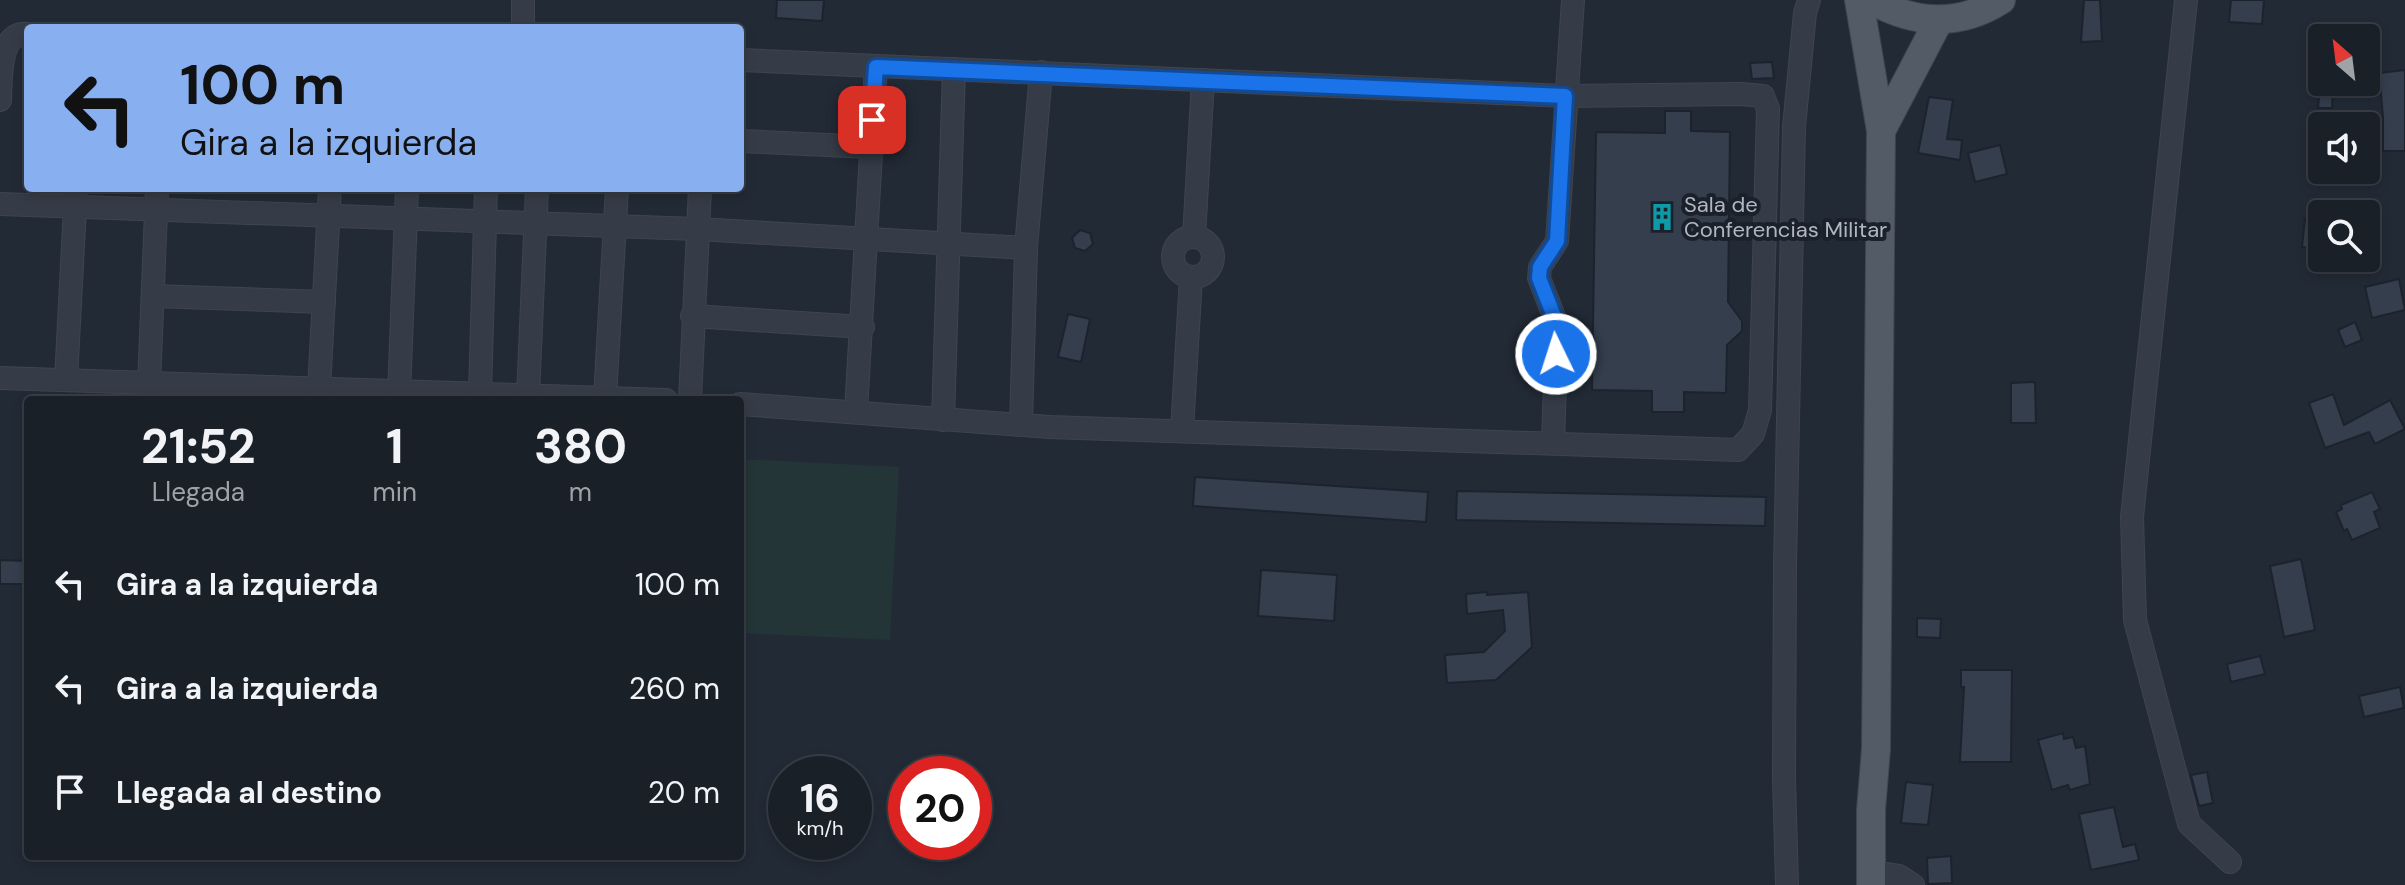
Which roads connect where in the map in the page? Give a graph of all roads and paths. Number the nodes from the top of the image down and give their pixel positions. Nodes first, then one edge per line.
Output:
1 (523, 0) edge
2 (1573, 0) edge
3 (1809, 0) edge
4 (1859, 0) edge
5 (1872, 0) edge
6 (2001, 0) edge
7 (2186, 0) edge
8 (1939, 20) junction
9 (521, 24) edge
10 (24, 34) edge
11 (744, 60) edge
12 (876, 67) junction
13 (954, 69) junction
14 (1041, 72) junction
15 (1203, 80) junction
16 (1565, 96) junction
17 (0, 100) edge
18 (1881, 131) junction
19 (744, 141) edge
20 (870, 147) junction
21 (330, 192) edge
22 (407, 192) edge
23 (486, 192) edge
24 (537, 192) edge
25 (617, 192) edge
26 (700, 192) edge
27 (76, 197) edge
28 (156, 199) edge
29 (0, 204) edge
30 (328, 216) junction
31 (406, 219) junction
32 (485, 222) junction
33 (536, 224) junction
34 (616, 228) junction
35 (697, 229) junction
36 (865, 236) junction
37 (948, 244) junction
38 (1026, 248) junction
39 (153, 296) junction
40 (324, 302) junction
41 (692, 316) junction
42 (863, 327) junction
43 (0, 378) edge
44 (66, 380) junction
45 (149, 384) junction
46 (319, 388) junction
47 (480, 393) junction
48 (399, 394) junction
49 (528, 396) joint
50 (605, 396) edge
51 (690, 396) edge
52 (744, 404) edge
53 (856, 411) junction
54 (943, 420) junction
55 (1021, 425) junction
56 (1182, 430) junction
57 (1553, 443) junction
58 (2230, 862) dead end
59 (1871, 879) edge
60 (1787, 885) edge
61 (1913, 885) edge

1 - 9 street
2 - 16 street
3 - 60 street
4 - 18 main road
5 - 8 main road
6 - 8 main road
7 - 58 street
8 - 18 main road
10 - 17 street
11 - 12 street
12 - 13 street
12 - 20 street
13 - 14 street
13 - 37 street
14 - 15 street
14 - 38 street
15 - 16 street
15 - 56 street
16 - 57 street
16 - 57 street
18 - 59 main road
19 - 20 street
20 - 36 street
21 - 30 street
22 - 31 street
23 - 32 street
24 - 33 street
25 - 34 street
26 - 35 street
27 - 28 street
27 - 29 street
27 - 44 street
28 - 30 street
28 - 39 street
30 - 31 street
30 - 40 street
31 - 32 street
31 - 48 street
32 - 33 street
32 - 47 street
33 - 34 street
33 - 49 street
34 - 35 street
34 - 50 street
35 - 36 street
35 - 41 street
36 - 37 street
36 - 42 street
37 - 38 street
37 - 54 street
38 - 55 street
39 - 40 street
39 - 45 street
40 - 46 street
41 - 42 street
41 - 51 street
42 - 53 street
43 - 44 street
44 - 45 street
45 - 46 street
46 - 48 street
47 - 48 street
47 - 49 street
52 - 53 street
53 - 54 street
54 - 55 street
55 - 56 street
56 - 57 street
59 - 61 street

